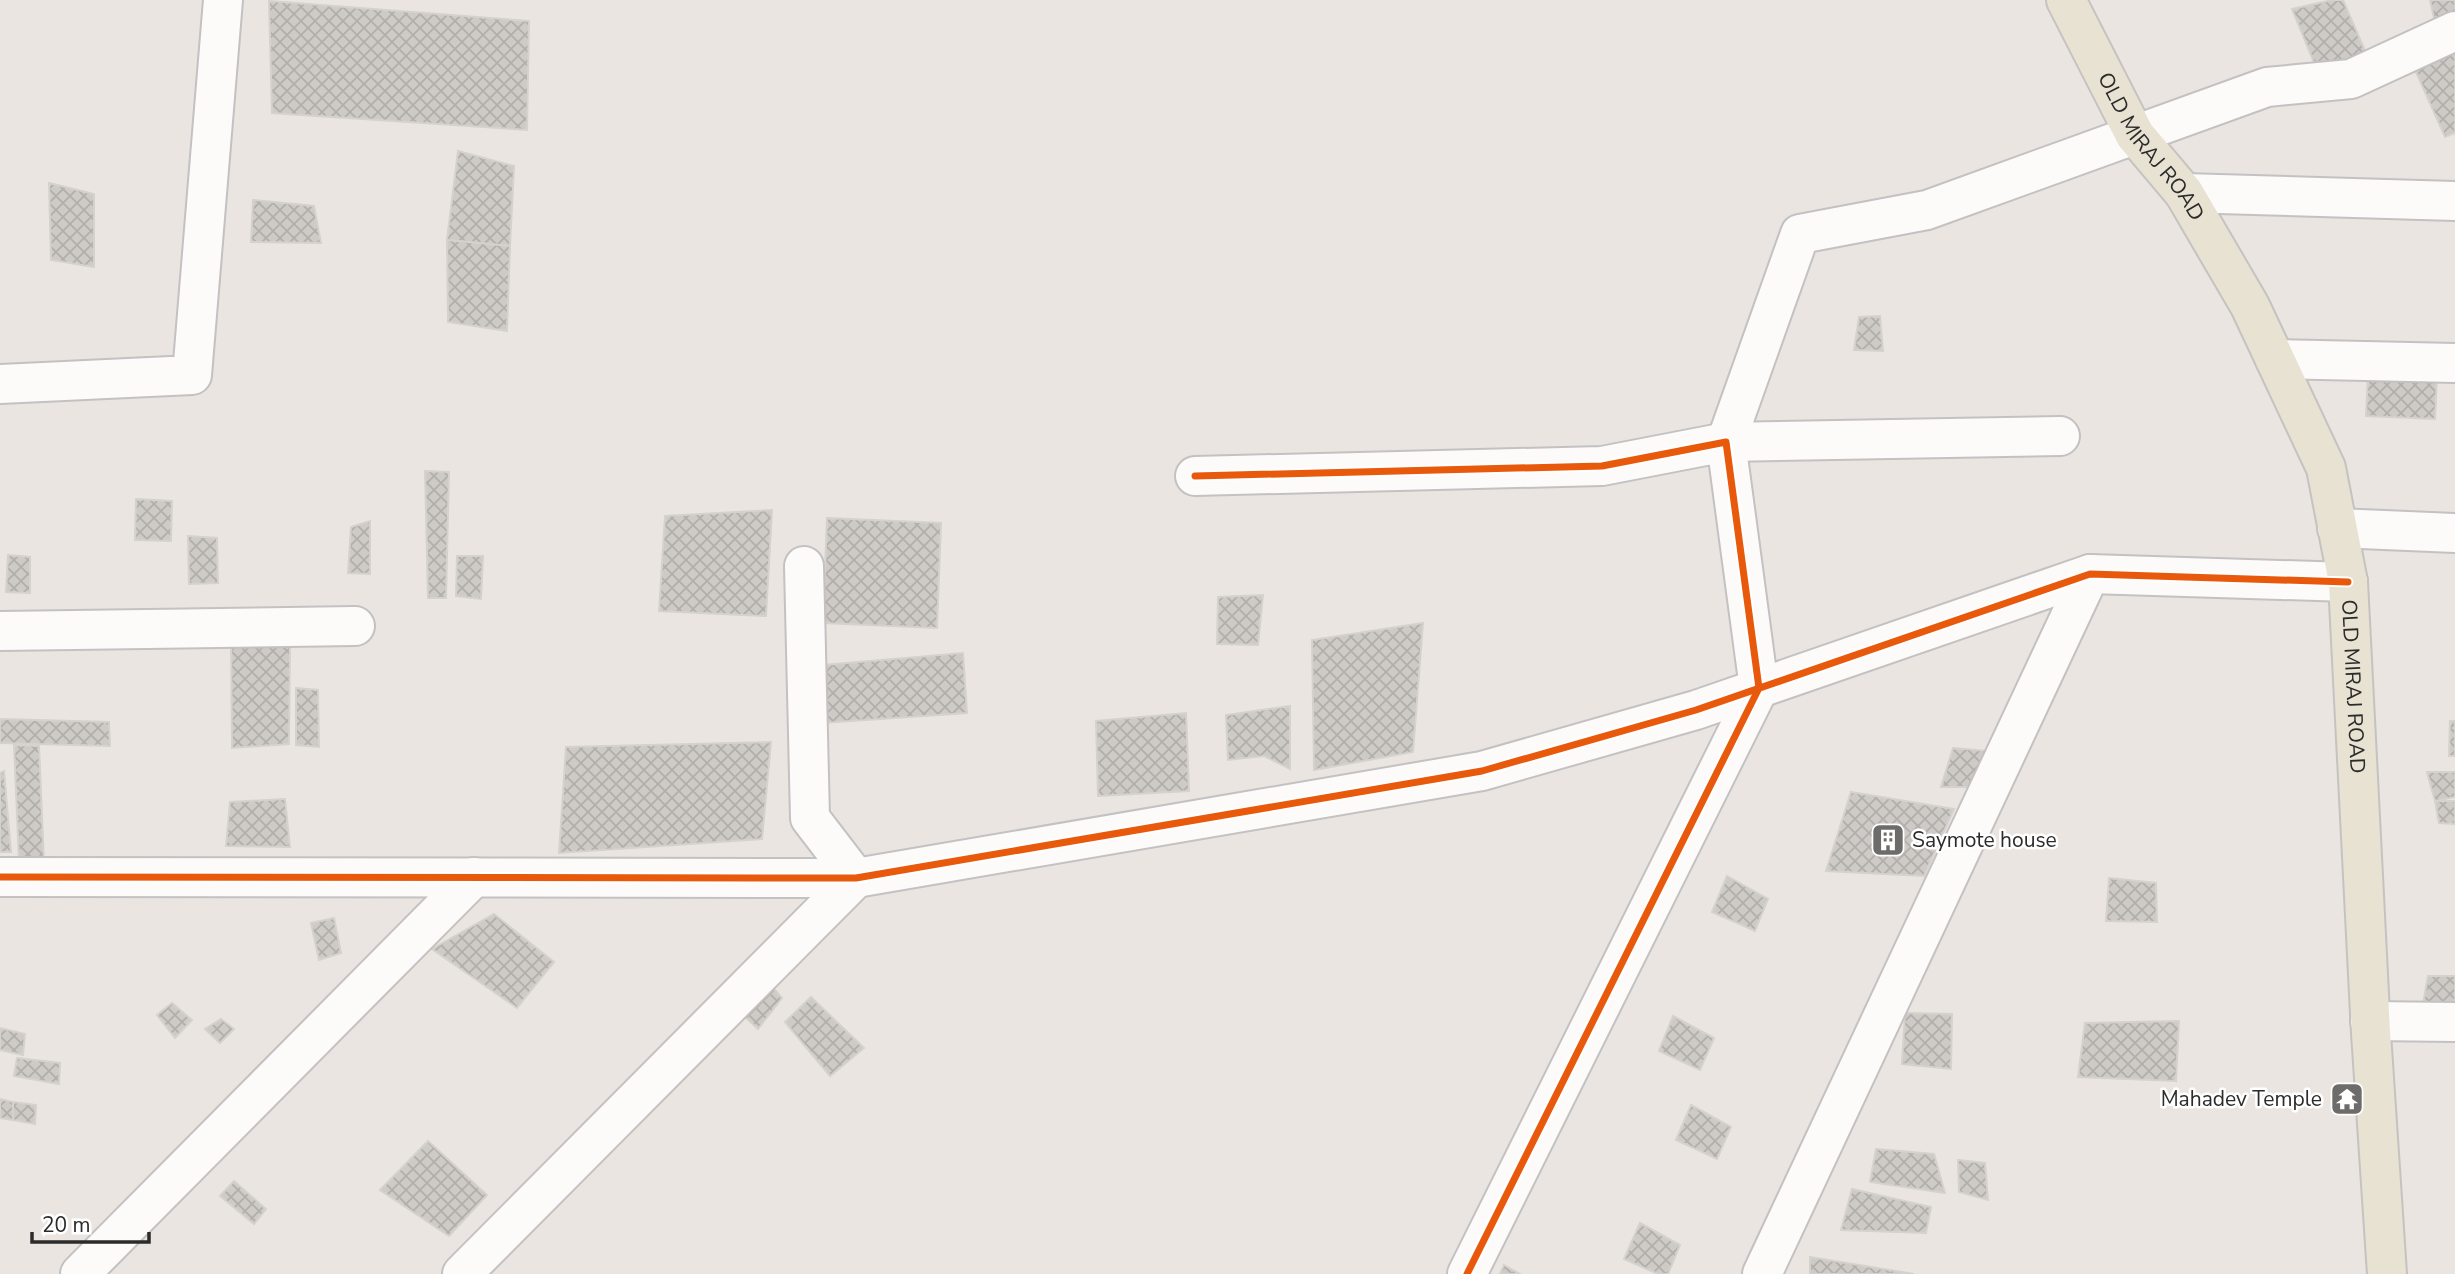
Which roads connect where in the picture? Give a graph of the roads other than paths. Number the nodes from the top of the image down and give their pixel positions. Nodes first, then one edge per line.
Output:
1 (223, 0) edge
2 (2066, 0) edge
3 (2455, 31) edge
4 (2135, 135) junction
5 (2184, 193) junction
6 (2455, 201) edge
7 (2275, 359) junction
8 (2455, 363) edge
9 (0, 384) edge
10 (2060, 436) dead end
11 (1727, 442) junction
12 (1195, 476) dead end
13 (2337, 528) junction
14 (2455, 533) edge
15 (804, 566) dead end
16 (2090, 573) junction
17 (2348, 582) junction
18 (355, 626) dead end
19 (0, 631) edge
20 (1759, 688) junction
21 (0, 877) edge
22 (474, 877) junction
23 (856, 878) junction
24 (2370, 1021) junction
25 (2455, 1022) edge
26 (80, 1274) edge
27 (462, 1274) edge
28 (1467, 1274) edge
29 (1762, 1274) edge
30 (2387, 1274) edge

1 - 9 street
2 - 4 main road, OLD MIRAJ ROAD
3 - 4 street
4 - 5 main road, OLD MIRAJ ROAD
4 - 11 street
5 - 6 street
5 - 7 main road, OLD MIRAJ ROAD
7 - 8 street
7 - 13 main road, OLD MIRAJ ROAD
10 - 11 street
11 - 12 street
11 - 20 street
13 - 14 street
13 - 17 main road, OLD MIRAJ ROAD
15 - 23 street
16 - 17 street
16 - 20 street
16 - 29 street
17 - 24 main road, OLD MIRAJ ROAD
18 - 19 street
20 - 23 street
20 - 28 street
21 - 22 street
22 - 23 street
22 - 26 street
23 - 27 street
24 - 25 street
24 - 30 main road, OLD MIRAJ ROAD

